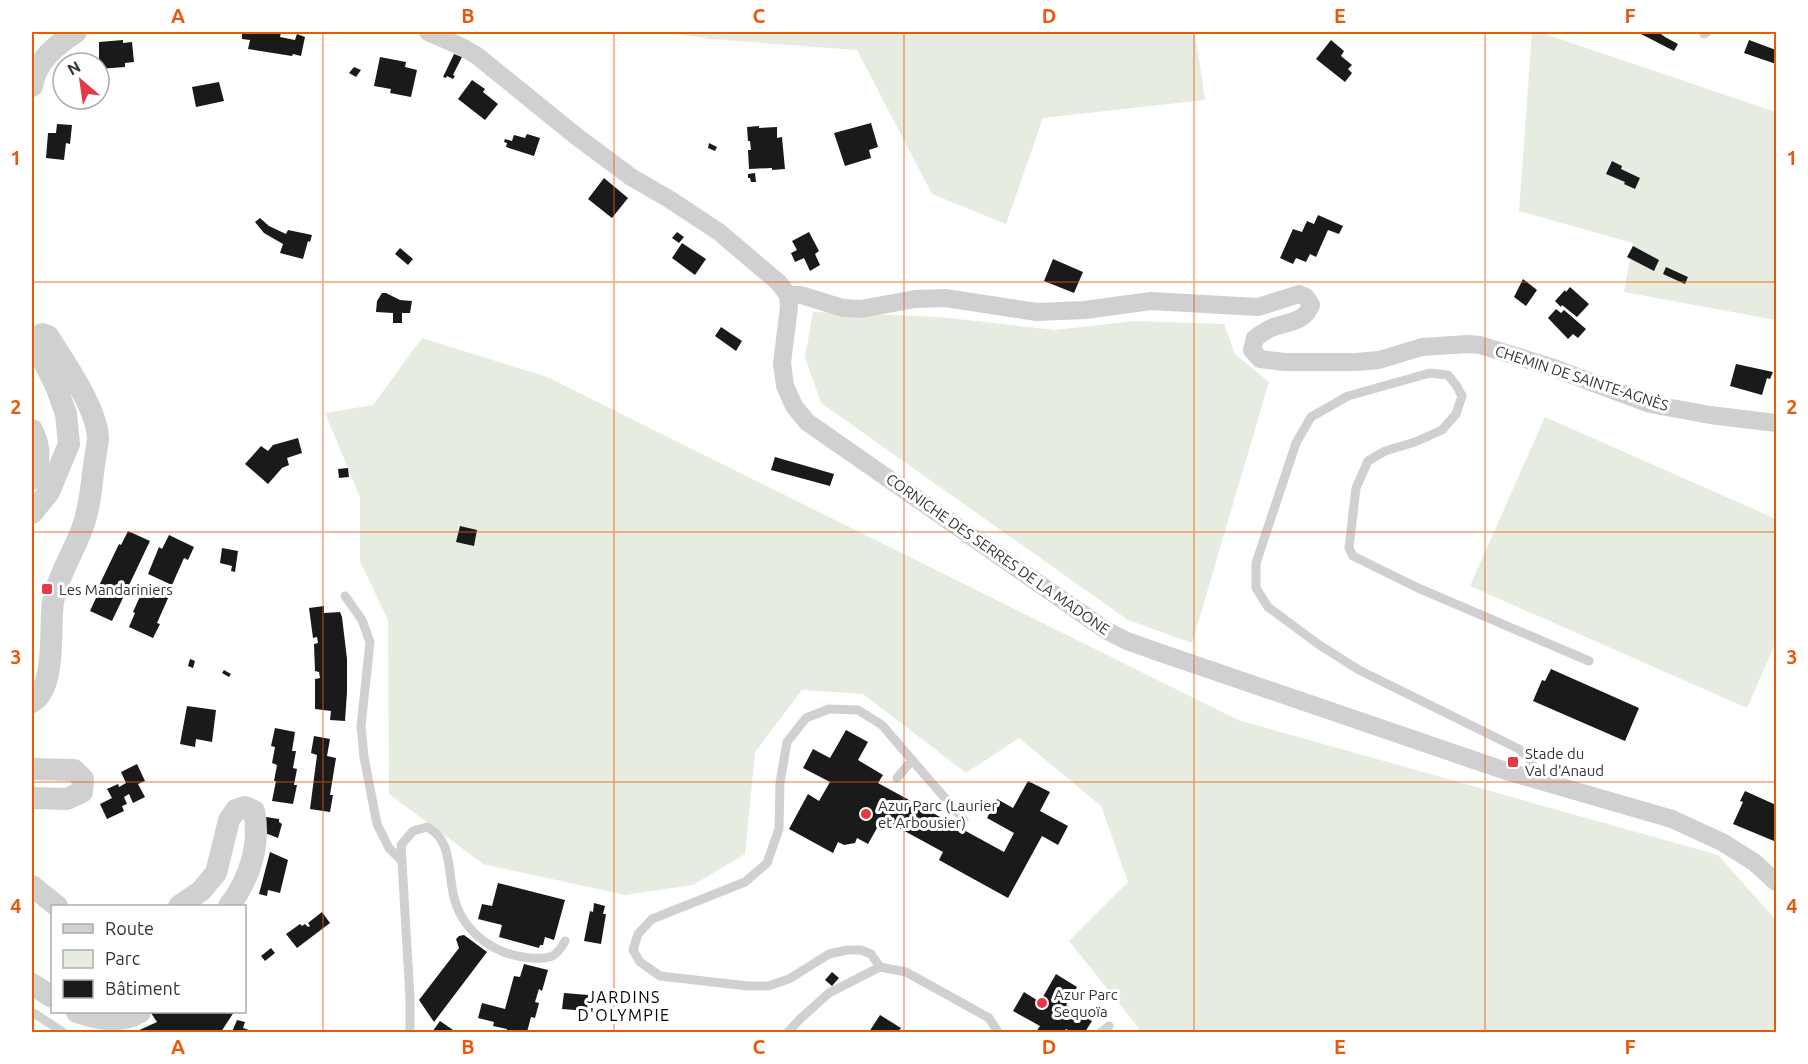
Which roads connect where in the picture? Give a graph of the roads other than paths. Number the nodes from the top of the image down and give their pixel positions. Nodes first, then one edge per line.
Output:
1 (76, 32) edge
2 (428, 32) edge
3 (32, 86) edge
4 (788, 295) junction
5 (1776, 423) edge
6 (32, 430) edge
7 (32, 480) edge
8 (32, 513) edge
9 (345, 596) dead end
10 (1588, 662) dead end
11 (36, 689) edge
12 (912, 760) junction
13 (32, 769) edge
14 (897, 778) dead end
15 (1534, 778) junction
16 (32, 798) edge
17 (964, 820) dead end
18 (401, 860) junction
19 (1776, 882) edge
20 (32, 886) edge
21 (56, 905) edge
22 (180, 905) edge
23 (230, 905) edge
24 (565, 941) dead end
25 (880, 968) junction
26 (32, 984) edge
27 (51, 996) edge
28 (32, 1012) edge
29 (81, 1013) edge
30 (137, 1013) edge
31 (63, 1032) edge
32 (410, 1032) edge
33 (788, 1032) edge
34 (998, 1032) edge

1 - 3 street
2 - 4 street
4 - 5 street, CHEMIN DE SAINTE-AGNÈS
4 - 15 street, CORNICHE DES SERRES DE LA MADONE
6 - 7 street
8 - 11 street
9 - 18 lane
10 - 15 lane
12 - 14 lane
12 - 17 lane
12 - 25 lane
13 - 16 street
15 - 19 street, CORNICHE DES SERRES DE LA MADONE
18 - 24 lane
18 - 32 lane
20 - 21 street
22 - 23 street
25 - 33 lane
25 - 34 lane
26 - 27 street
28 - 31 lane
29 - 30 street

